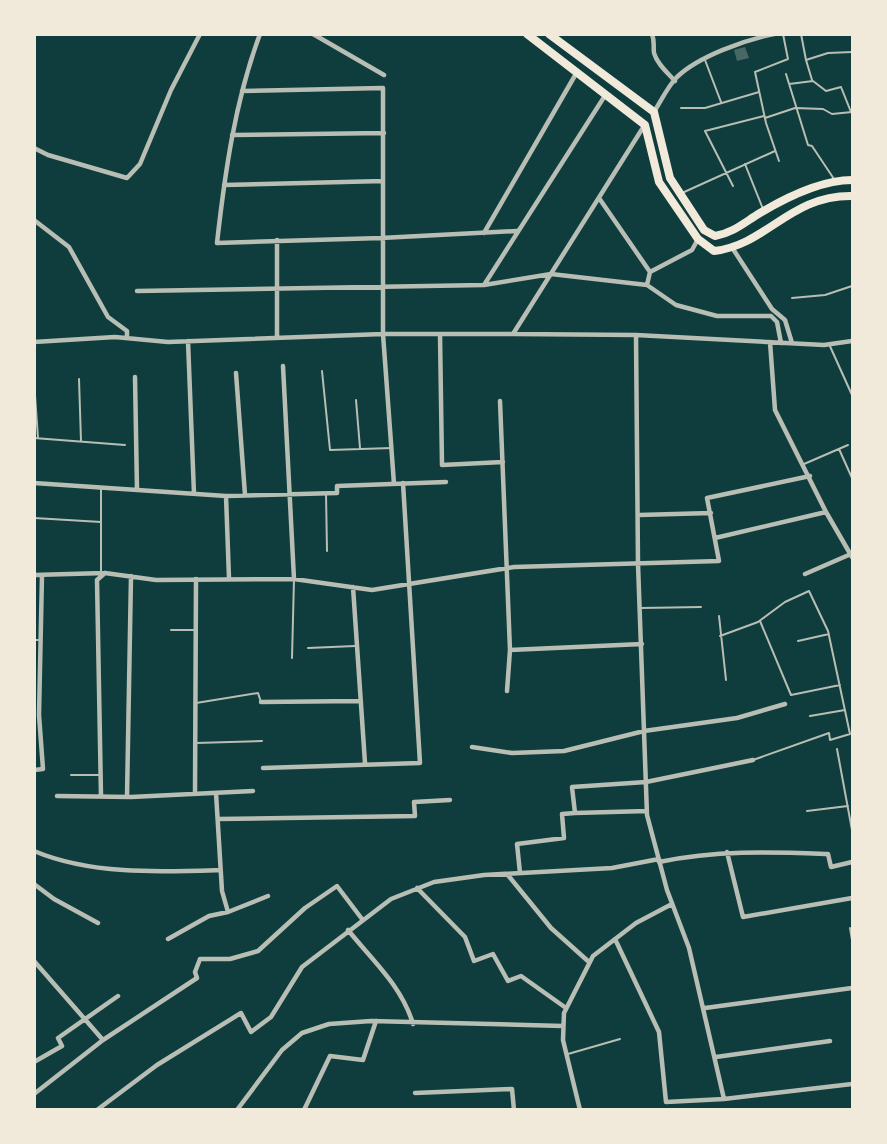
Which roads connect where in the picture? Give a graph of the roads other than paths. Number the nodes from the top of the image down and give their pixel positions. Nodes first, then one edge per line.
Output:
1 (200, 34) edge
2 (260, 34) edge
3 (527, 34) edge
4 (549, 34) edge
5 (652, 34) edge
6 (774, 34) edge
7 (783, 34) edge
8 (801, 34) edge
9 (316, 35) edge
10 (852, 52) edge
11 (705, 60) junction
12 (806, 60) junction
13 (577, 72) junction
14 (786, 74) dead end
15 (384, 75) dead end
16 (675, 81) junction
17 (813, 81) junction
18 (789, 84) junction
19 (242, 91) junction
20 (759, 92) junction
21 (606, 94) junction
22 (722, 103) junction
23 (681, 108) dead end
24 (795, 108) junction
25 (654, 112) junction
26 (852, 112) edge
27 (764, 117) junction
28 (645, 125) junction
29 (384, 133) junction
30 (232, 135) junction
31 (34, 148) edge
32 (776, 151) junction
33 (779, 161) dead end
34 (746, 164) junction
35 (725, 174) junction
36 (852, 180) edge
37 (383, 181) junction
38 (836, 181) junction
39 (224, 185) junction
40 (733, 186) dead end
41 (680, 194) junction
42 (852, 196) edge
43 (599, 198) junction
44 (764, 211) junction
45 (34, 220) edge
46 (704, 230) junction
47 (517, 231) junction
48 (484, 232) junction
49 (381, 238) junction
50 (698, 239) junction
51 (277, 240) junction
52 (732, 249) junction
53 (650, 272) junction
54 (551, 274) junction
55 (484, 285) junction
56 (647, 285) junction
57 (852, 286) edge
58 (277, 288) junction
59 (382, 288) junction
60 (137, 291) dead end
61 (792, 298) dead end
62 (383, 334) junction
63 (440, 334) junction
64 (513, 334) junction
65 (636, 335) junction
66 (128, 338) junction
67 (277, 338) junction
68 (188, 341) junction
69 (852, 341) edge
70 (34, 342) edge
71 (770, 342) junction
72 (781, 343) junction
73 (792, 343) junction
74 (829, 344) junction
75 (283, 366) dead end
76 (322, 371) dead end
77 (236, 373) dead end
78 (135, 377) dead end
79 (79, 379) dead end
80 (34, 381) edge
81 (852, 395) edge
82 (356, 400) dead end
83 (500, 401) dead end
84 (36, 438) edge
85 (81, 441) junction
86 (125, 445) dead end
87 (848, 445) dead end
88 (392, 448) junction
89 (360, 449) junction
90 (839, 450) junction
91 (503, 462) junction
92 (804, 464) junction
93 (810, 476) junction
94 (852, 478) edge
95 (446, 482) dead end
96 (34, 483) edge
97 (403, 483) junction
98 (394, 484) junction
99 (101, 488) junction
100 (137, 490) junction
101 (326, 493) junction
102 (194, 494) junction
103 (290, 494) junction
104 (245, 495) junction
105 (226, 496) junction
106 (826, 512) junction
107 (711, 513) junction
108 (639, 515) junction
109 (34, 518) edge
110 (101, 522) junction
111 (715, 538) junction
112 (327, 551) dead end
113 (852, 556) edge
114 (638, 564) junction
115 (505, 570) junction
116 (103, 573) junction
117 (805, 574) dead end
118 (34, 575) edge
119 (42, 575) junction
120 (131, 576) junction
121 (229, 578) junction
122 (196, 579) junction
123 (294, 579) junction
124 (408, 584) junction
125 (353, 587) junction
126 (701, 607) dead end
127 (641, 608) junction
128 (719, 616) dead end
129 (760, 621) junction
130 (171, 630) dead end
131 (196, 630) junction
132 (829, 634) junction
133 (720, 636) junction
134 (34, 640) edge
135 (41, 640) junction
136 (798, 641) dead end
137 (642, 644) junction
138 (355, 646) junction
139 (308, 648) dead end
140 (510, 650) junction
141 (292, 658) dead end
142 (726, 680) dead end
143 (840, 685) junction
144 (37, 687) edge
145 (507, 691) dead end
146 (360, 701) junction
147 (261, 702) joint
148 (196, 703) junction
149 (785, 704) dead end
150 (844, 710) junction
151 (37, 715) edge
152 (810, 716) dead end
153 (644, 731) junction
154 (262, 741) dead end
155 (196, 743) junction
156 (472, 747) dead end
157 (837, 749) dead end
158 (753, 760) joint
159 (365, 763) junction
160 (263, 768) dead end
161 (34, 770) edge
162 (71, 775) dead end
163 (101, 775) junction
164 (646, 782) junction
165 (253, 791) dead end
166 (216, 793) junction
167 (195, 794) junction
168 (57, 796) dead end
169 (101, 796) junction
170 (127, 797) junction
171 (450, 800) dead end
172 (848, 806) junction
173 (647, 811) junction
174 (807, 811) dead end
175 (575, 813) junction
176 (218, 819) junction
177 (852, 830) edge
178 (34, 850) edge
179 (727, 852) junction
180 (659, 860) junction
181 (852, 862) edge
182 (220, 870) junction
183 (520, 873) junction
184 (507, 874) junction
185 (34, 884) edge
186 (417, 888) junction
187 (268, 896) dead end
188 (852, 898) edge
189 (672, 904) junction
190 (228, 912) junction
191 (363, 919) junction
192 (98, 923) dead end
193 (850, 928) dead end
194 (348, 930) junction
195 (168, 939) dead end
196 (615, 939) junction
197 (852, 940) edge
198 (34, 961) edge
199 (589, 962) junction
200 (852, 988) edge
201 (118, 996) dead end
202 (566, 1008) junction
203 (705, 1008) junction
204 (86, 1020) junction
205 (376, 1021) junction
206 (413, 1024) junction
207 (563, 1026) junction
208 (620, 1038) dead end
209 (103, 1040) junction
210 (830, 1041) dead end
211 (567, 1054) junction
212 (716, 1057) junction
213 (34, 1062) edge
214 (852, 1084) edge
215 (415, 1093) dead end
216 (34, 1095) edge
217 (724, 1099) junction
218 (97, 1110) edge
219 (237, 1110) edge
220 (304, 1110) edge
221 (514, 1110) edge
222 (580, 1110) edge

1 - 31 street
2 - 19 street
3 - 13 main road
4 - 25 main road
5 - 16 street
6 - 11 street
7 - 20 lane
8 - 12 lane
9 - 15 street
10 - 12 lane
11 - 16 street
11 - 22 lane
12 - 17 lane
13 - 21 main road
13 - 48 street
14 - 18 lane
16 - 25 street
17 - 18 lane
17 - 26 lane
18 - 24 lane
19 - 29 street
19 - 30 street
20 - 22 lane
20 - 27 lane
21 - 28 main road
21 - 47 street
22 - 23 lane
24 - 26 lane
24 - 27 lane
24 - 38 lane
25 - 28 main road
25 - 41 main road
27 - 32 lane
27 - 35 lane
28 - 43 street
28 - 50 main road
29 - 30 street
29 - 37 street
30 - 39 street
32 - 33 lane
32 - 34 lane
34 - 35 lane
34 - 44 lane
35 - 40 lane
35 - 41 lane
36 - 38 main road
37 - 39 street
37 - 49 street
38 - 44 main road
39 - 51 street
41 - 46 main road
42 - 52 main road
43 - 53 street
43 - 54 street
44 - 46 main road
45 - 66 street
46 - 50 main road
47 - 48 street
47 - 55 street
48 - 49 street
49 - 51 street
49 - 59 street
50 - 52 main road
50 - 53 street
51 - 58 street
52 - 73 street
53 - 56 street
54 - 55 street
54 - 56 street
54 - 64 street
55 - 59 street
56 - 72 street
57 - 61 lane
58 - 59 street
58 - 60 street
58 - 67 street
59 - 62 street
62 - 63 street
62 - 67 street
62 - 88 street
63 - 64 street
63 - 91 street
64 - 65 street
65 - 71 street
65 - 108 street
66 - 68 street
66 - 70 street
67 - 68 street
68 - 102 street
69 - 74 street
71 - 72 street
71 - 92 street
72 - 73 street
73 - 74 street
74 - 81 lane
75 - 103 street
76 - 89 lane
77 - 104 street
78 - 100 street
79 - 85 lane
80 - 84 lane
82 - 89 lane
83 - 91 street
84 - 85 lane
85 - 86 lane
87 - 90 lane
88 - 89 lane
88 - 98 street
90 - 92 lane
90 - 94 lane
91 - 115 street
92 - 93 street
93 - 106 street
93 - 107 street
95 - 97 street
96 - 99 street
97 - 98 street
97 - 124 street
98 - 101 street
99 - 100 street
99 - 110 lane
100 - 102 street
101 - 103 street
101 - 112 lane
102 - 105 street
103 - 104 street
103 - 123 street
104 - 105 street
105 - 121 street
106 - 111 street
106 - 113 street
107 - 108 street
107 - 111 street
108 - 114 street
109 - 110 lane
110 - 116 lane
111 - 114 street
113 - 117 street
114 - 115 street
114 - 127 street
115 - 124 street
115 - 140 street
116 - 119 street
116 - 120 street
116 - 163 street
118 - 119 street
119 - 135 street
120 - 122 street
120 - 170 street
121 - 122 street
121 - 123 street
122 - 131 street
123 - 125 street
123 - 141 lane
124 - 125 street
124 - 159 street
125 - 138 street
126 - 127 lane
127 - 137 street
128 - 133 lane
129 - 132 lane
129 - 133 lane
129 - 143 lane
130 - 131 lane
131 - 148 street
132 - 136 lane
132 - 143 lane
133 - 142 lane
134 - 135 lane
135 - 144 street
137 - 140 street
137 - 153 street
138 - 139 lane
138 - 146 street
140 - 145 street
143 - 150 lane
144 - 151 street
146 - 147 street
146 - 159 street
147 - 148 lane
148 - 155 street
149 - 153 street
150 - 152 lane
150 - 158 lane
151 - 161 street
153 - 156 street
153 - 164 street
154 - 155 lane
155 - 167 street
157 - 172 lane
158 - 164 street
159 - 160 street
162 - 163 lane
163 - 169 street
164 - 173 street
164 - 175 street
165 - 166 street
166 - 167 street
166 - 176 street
167 - 170 street
168 - 169 street
169 - 170 street
171 - 176 street
172 - 174 lane
172 - 177 lane
173 - 175 street
173 - 180 street
175 - 183 street
176 - 182 street
178 - 182 street
179 - 180 street
179 - 181 street
179 - 188 street
180 - 183 street
180 - 189 street
182 - 190 street
183 - 184 street
184 - 186 street
184 - 199 street
185 - 192 street
186 - 191 street
186 - 202 street
187 - 190 street
189 - 196 street
189 - 203 street
190 - 195 street
191 - 194 street
191 - 209 street
193 - 197 lane
194 - 206 street
194 - 218 street
196 - 199 street
196 - 217 street
198 - 204 street
199 - 202 street
200 - 203 street
201 - 204 street
202 - 207 street
203 - 212 street
204 - 209 street
204 - 213 street
205 - 206 street
205 - 219 street
205 - 220 street
206 - 207 street
207 - 211 street
208 - 211 lane
209 - 216 street
210 - 212 street
211 - 222 street
212 - 217 street
214 - 217 street
215 - 221 street

